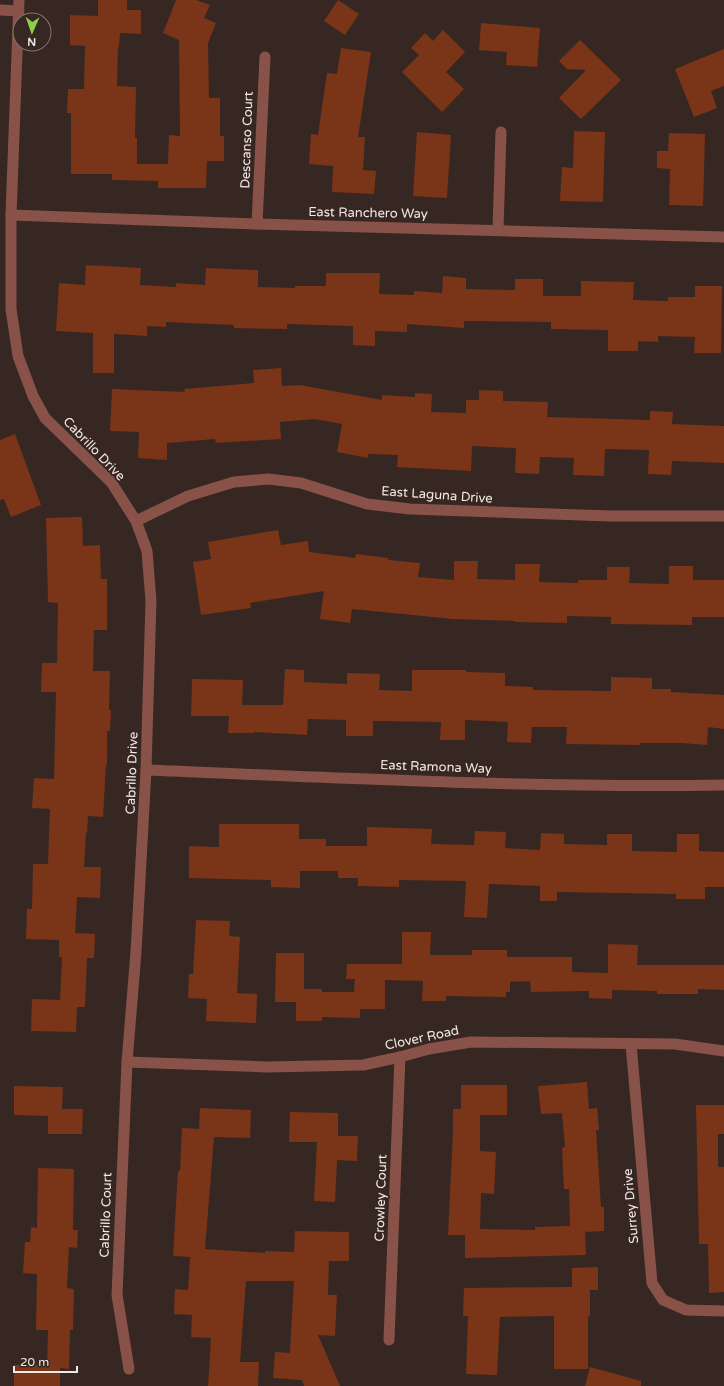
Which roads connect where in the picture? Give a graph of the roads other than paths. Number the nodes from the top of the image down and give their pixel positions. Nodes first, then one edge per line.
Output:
1 (19, 0) edge
2 (0, 10) edge
3 (18, 11) junction
4 (264, 57) dead end
5 (501, 132) dead end
6 (11, 215) junction
7 (257, 224) junction
8 (498, 230) junction
9 (724, 237) edge
10 (724, 516) edge
11 (136, 521) junction
12 (146, 770) junction
13 (724, 785) edge
14 (630, 1044) junction
15 (724, 1051) edge
16 (400, 1057) junction
17 (126, 1062) junction
18 (724, 1311) edge
19 (389, 1340) dead end
20 (129, 1369) dead end

1 - 3 street, Cabrillo Drive
2 - 3 street
3 - 6 street, Cabrillo Drive
4 - 7 street, Descanso Court
5 - 8 street
6 - 7 street, East Ranchero Way
6 - 11 street, Cabrillo Drive
7 - 8 street, East Ranchero Way
8 - 9 street, East Ranchero Way
10 - 11 street, East Laguna Drive
11 - 12 street, Cabrillo Drive
12 - 13 street, East Ramona Way
12 - 17 street, Cabrillo Drive
14 - 15 street, Clover Road
14 - 16 street, Clover Road
14 - 18 street, Surrey Drive
16 - 17 street, Clover Road
16 - 19 street, Crowley Court
17 - 20 street, Cabrillo Court

